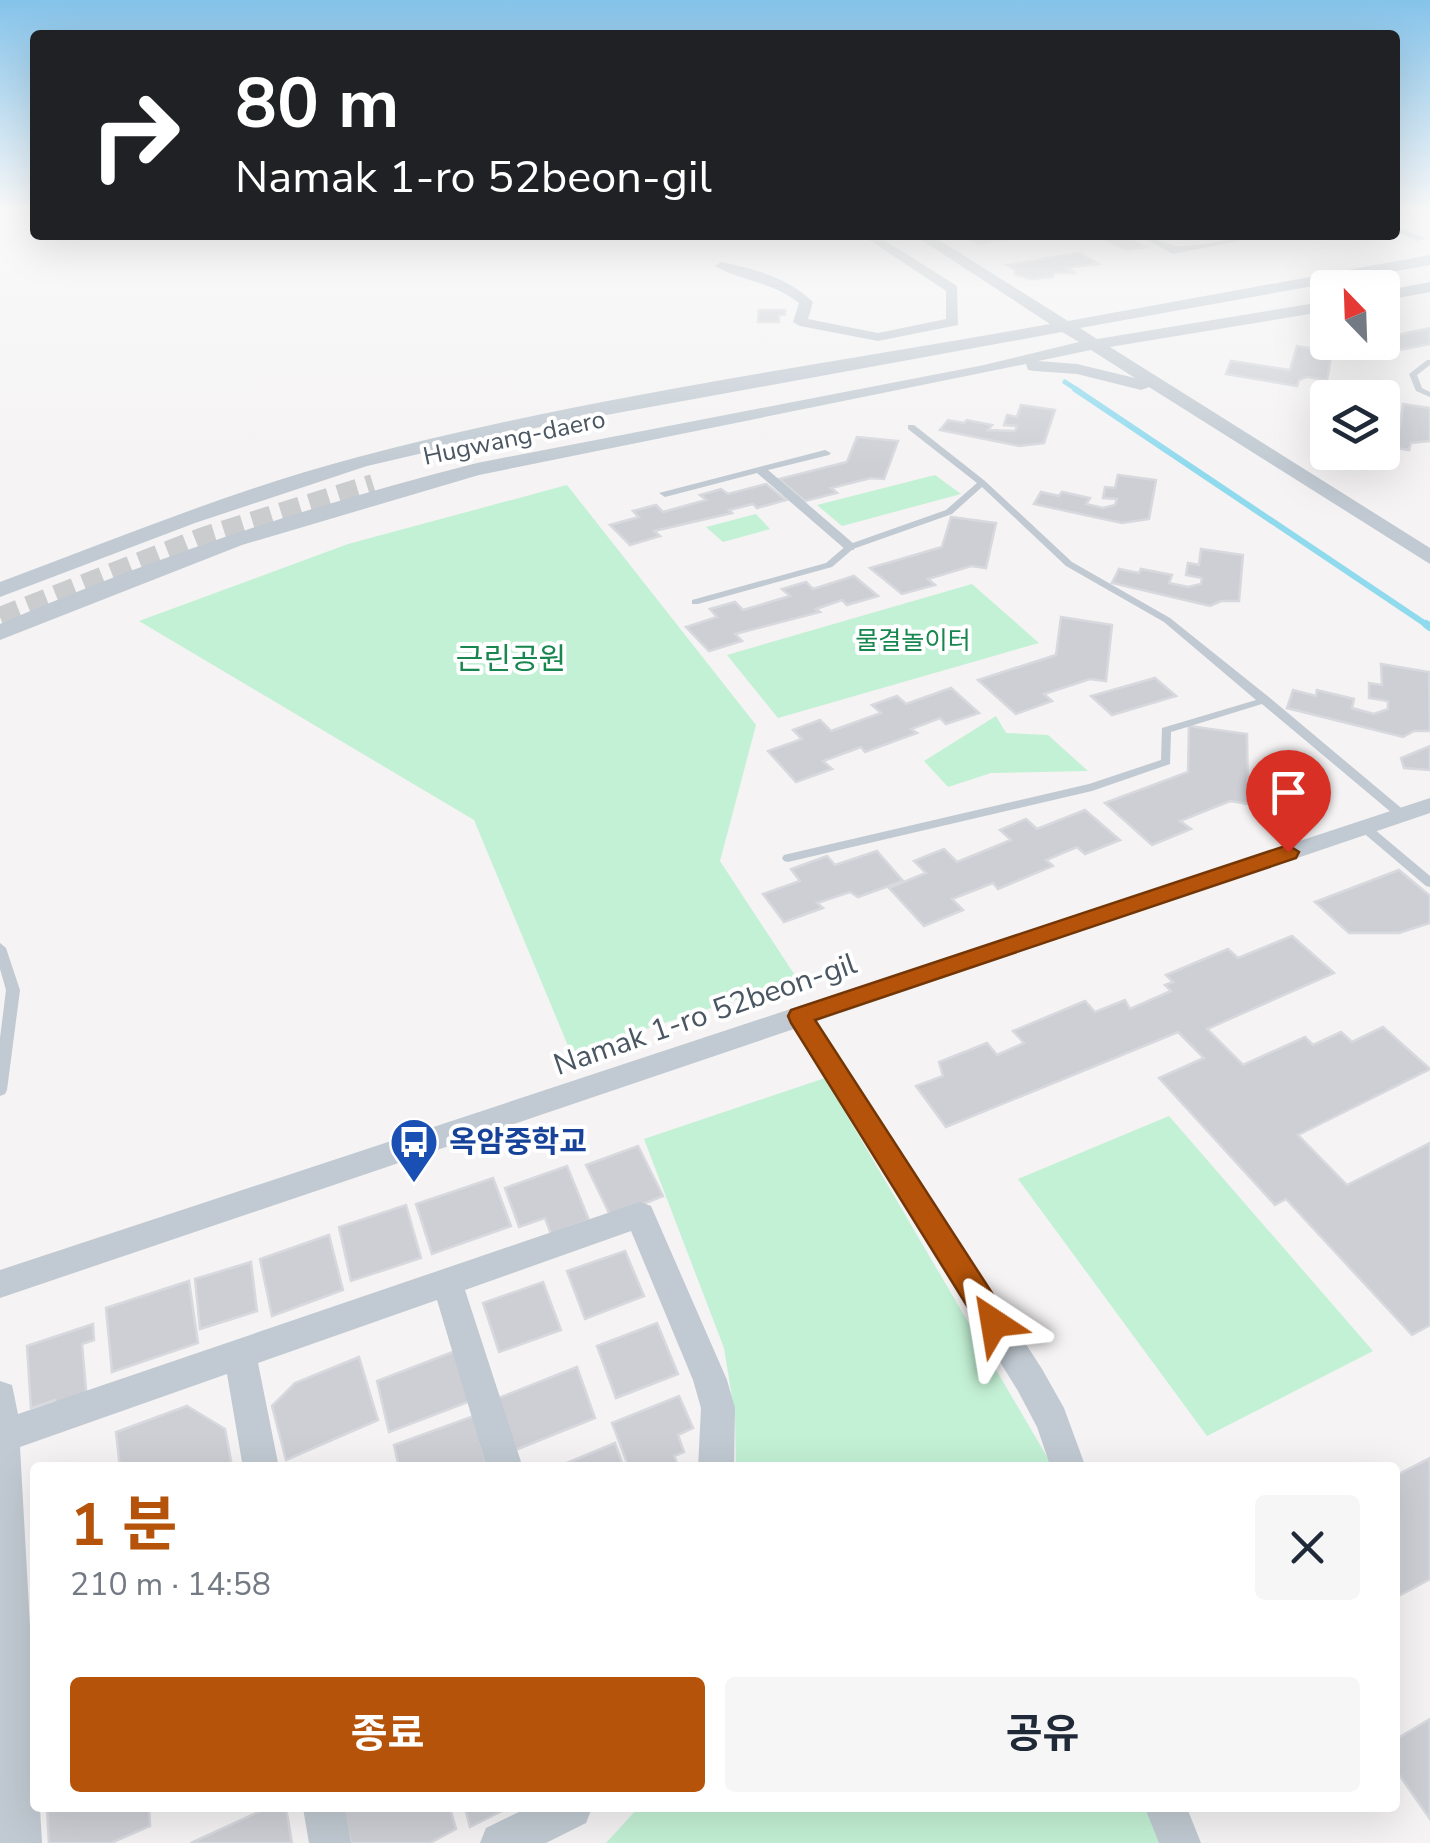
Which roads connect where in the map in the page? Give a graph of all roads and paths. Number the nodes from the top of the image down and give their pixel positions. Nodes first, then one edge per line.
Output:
1 (797, 294) edge
2 (952, 294) edge
3 (1015, 294) edge
4 (1243, 294) edge
5 (1310, 307) edge
6 (1179, 330) junction
7 (1030, 333) junction
8 (1082, 336) junction
9 (1056, 351) junction
10 (1430, 362) edge
11 (986, 370) junction
12 (1175, 394) junction
13 (1430, 395) edge
14 (911, 427) dead end
15 (826, 453) dead end
16 (759, 469) junction
17 (982, 483) junction
18 (664, 493) dead end
19 (850, 547) junction
20 (1430, 556) edge
21 (0, 590) edge
22 (695, 602) dead end
23 (0, 634) edge
24 (1266, 700) junction
25 (1430, 806) edge
26 (1402, 814) junction
27 (1364, 828) junction
28 (788, 858) dead end
29 (1430, 883) edge
30 (0, 948) edge
31 (800, 1016) junction
32 (0, 1090) edge
33 (447, 1282) junction
34 (0, 1284) edge
35 (240, 1354) junction
36 (0, 1398) edge
37 (1, 1437) edge
38 (260, 1462) edge
39 (503, 1462) edge
40 (716, 1462) edge
41 (1067, 1462) edge
42 (7, 1697) edge
43 (325, 1812) edge
44 (563, 1812) edge
45 (1168, 1812) edge
46 (21, 1843) edge
47 (330, 1843) edge
48 (501, 1843) edge
49 (1180, 1843) edge

1 - 2 street
3 - 8 street
4 - 8 street, Hugwang-daero
5 - 6 street, Hugwang-daero
6 - 8 street, Hugwang-daero
6 - 12 street
7 - 8 street, Hugwang-daero
7 - 9 street, Hugwang-daero
7 - 21 street, Hugwang-daero
8 - 9 street, Hugwang-daero
8 - 12 street
9 - 11 street, Hugwang-daero
10 - 13 lane
11 - 12 street
11 - 23 street, Hugwang-daero
12 - 20 street
14 - 17 lane
15 - 16 street
16 - 18 street
16 - 19 street
17 - 19 lane
17 - 24 lane
19 - 22 lane
24 - 26 lane
24 - 28 lane
25 - 26 street, Namak 1-ro 52beon-gil
26 - 27 street, Namak 1-ro 52beon-gil
27 - 29 lane
27 - 31 street, Namak 1-ro 52beon-gil
30 - 32 lane
31 - 34 street, Namak 1-ro 52beon-gil
31 - 41 street
33 - 35 street
33 - 39 street
33 - 40 street
35 - 37 street
35 - 38 street
36 - 37 street
37 - 42 street
42 - 46 street
43 - 47 street
44 - 48 street
45 - 49 street

